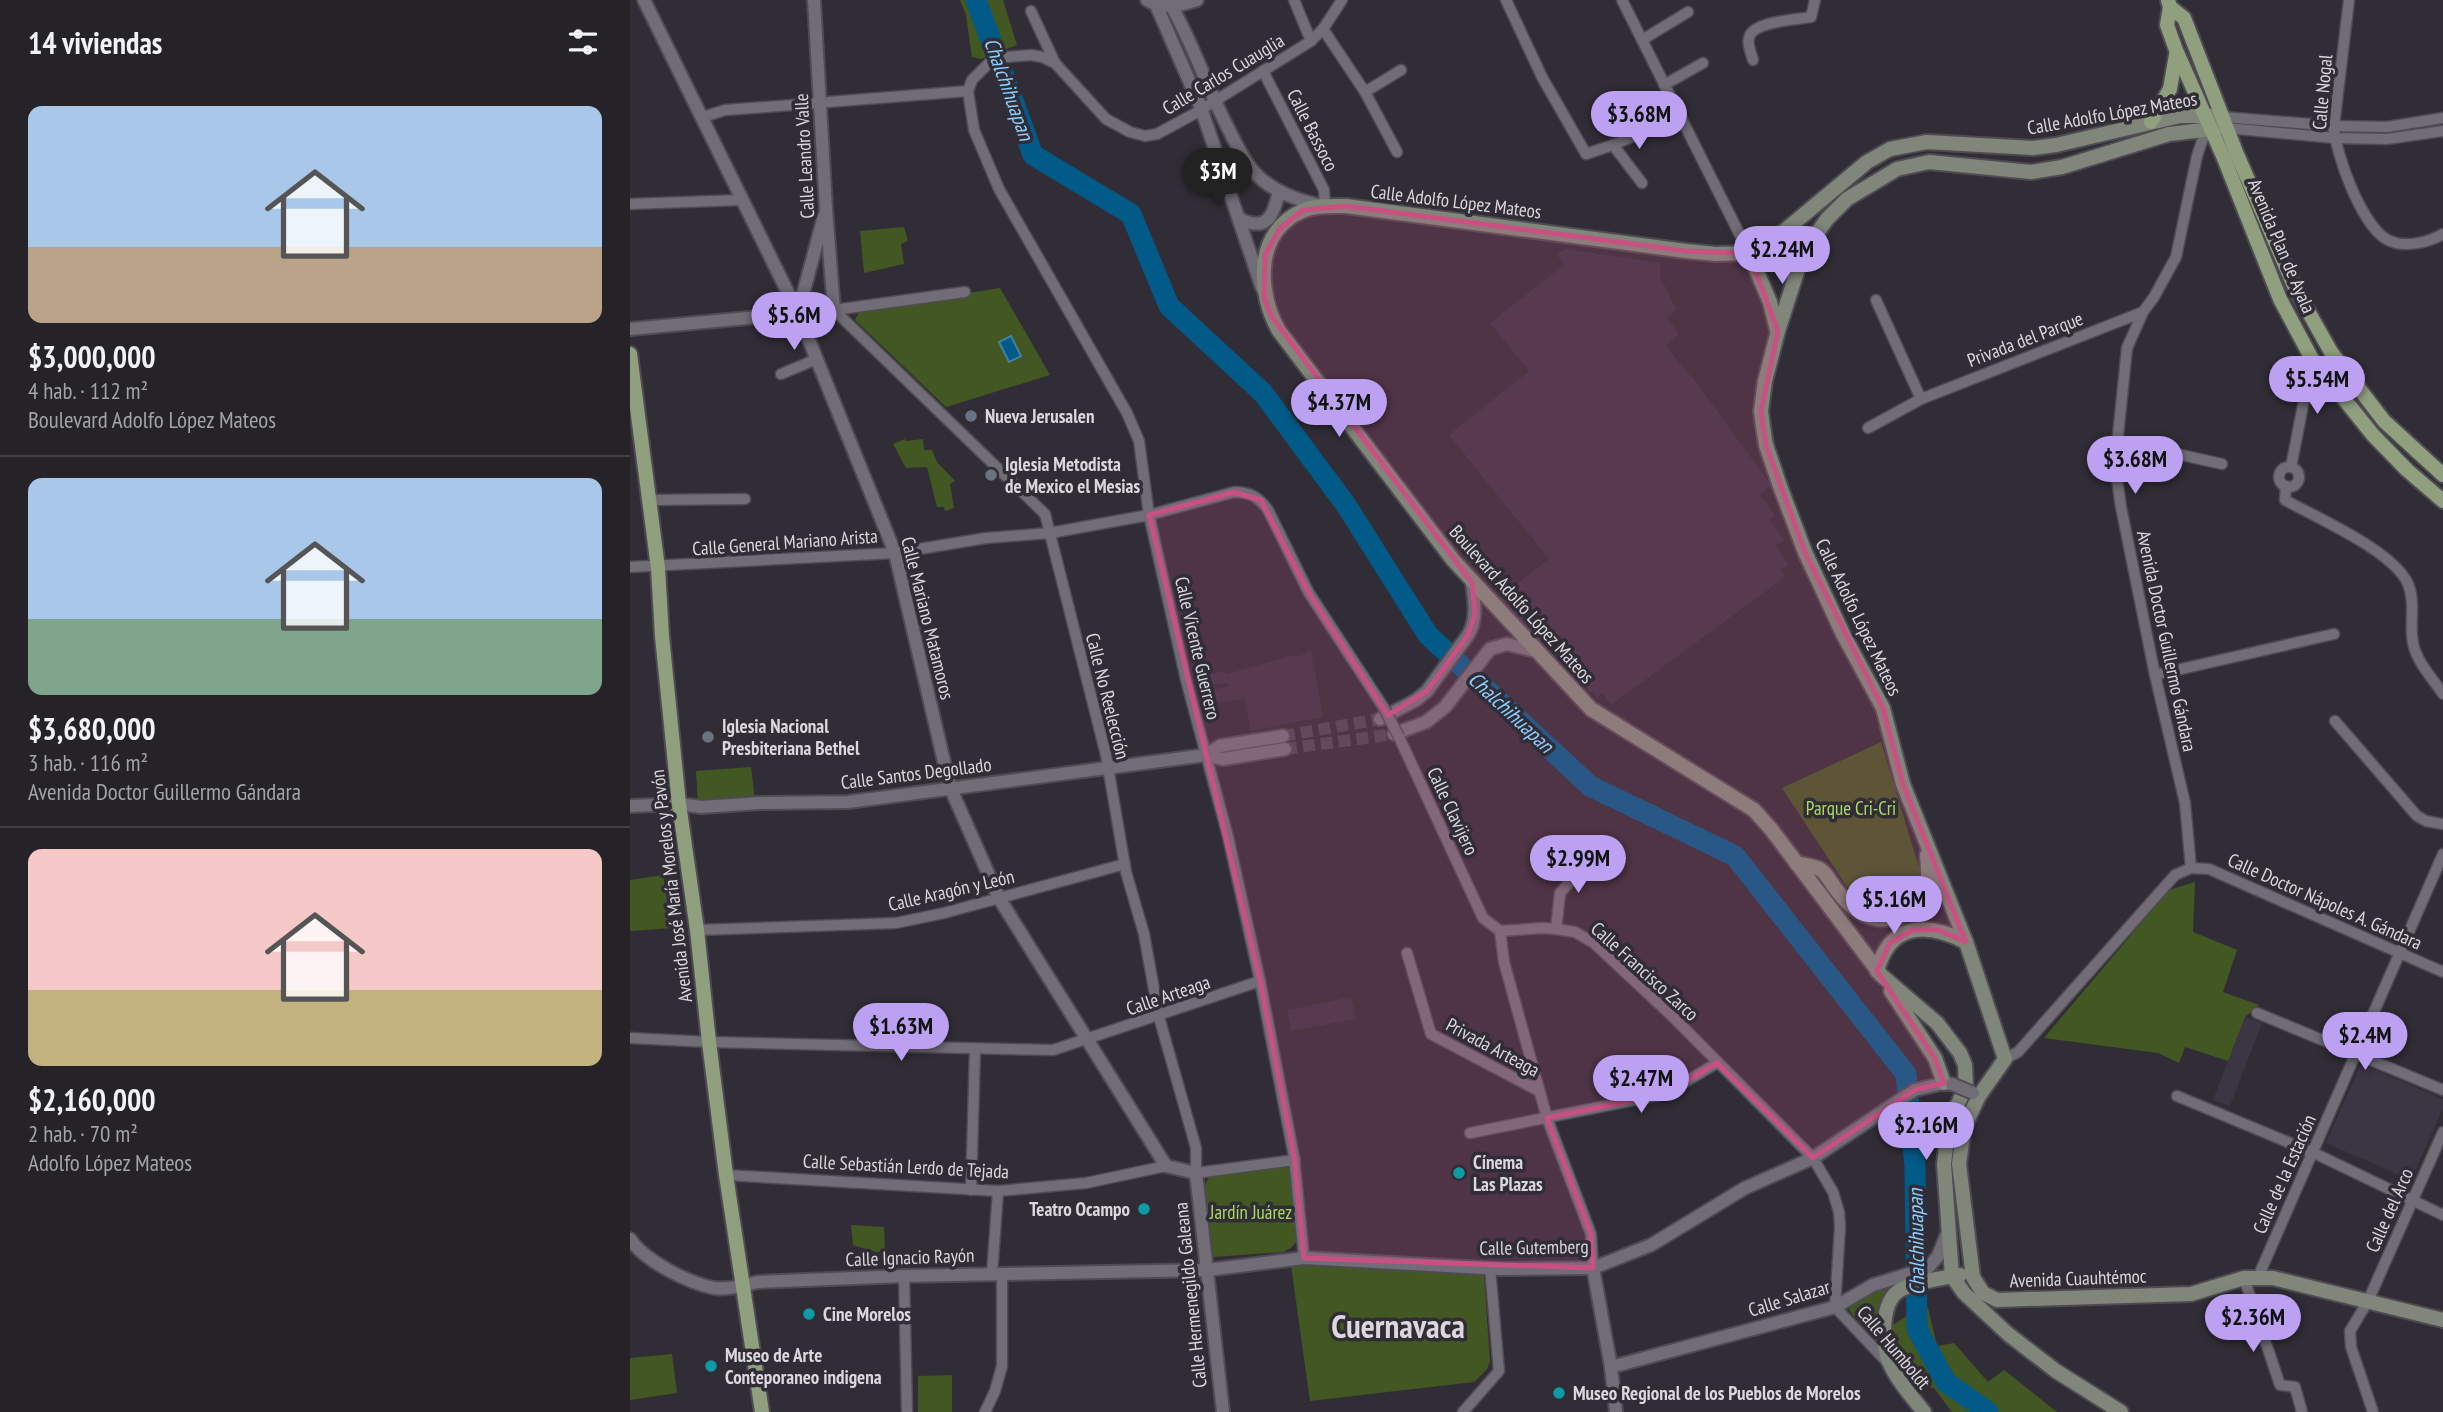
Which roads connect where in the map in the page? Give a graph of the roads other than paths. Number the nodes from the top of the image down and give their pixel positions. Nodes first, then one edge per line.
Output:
1 (644, 0) edge
2 (814, 0) edge
3 (1196, 0) edge
4 (1294, 0) edge
5 (1342, 0) edge
6 (1506, 0) edge
7 (1622, 0) edge
8 (2349, 0) edge
9 (1815, 1) edge
10 (1161, 3) edge
11 (2169, 3) edge
12 (1031, 11) dead end
13 (1688, 12) dead end
14 (1323, 29) junction
15 (1642, 40) junction
16 (1311, 41) junction
17 (2176, 50) junction
18 (1753, 60) dead end
19 (1055, 63) junction
20 (1703, 64) dead end
21 (1401, 70) dead end
22 (1263, 71) junction
23 (972, 80) joint
24 (1664, 85) junction
25 (968, 91) junction
26 (1365, 92) junction
27 (1214, 101) junction
28 (824, 103) junction
29 (1202, 108) junction
30 (1680, 116) junction
31 (703, 117) junction
32 (2443, 118) edge
33 (2151, 122) junction
34 (2206, 122) junction
35 (2225, 122) junction
36 (2334, 126) junction
37 (2300, 129) junction
38 (2443, 131) edge
39 (2335, 138) junction
40 (1612, 145) junction
41 (1397, 152) dead end
42 (1642, 183) dead end
43 (1279, 191) junction
44 (741, 200) junction
45 (630, 204) edge
46 (1325, 206) junction
47 (826, 209) junction
48 (1240, 219) junction
49 (2443, 234) edge
50 (1749, 253) junction
51 (965, 292) dead end
52 (1265, 298) junction
53 (1876, 300) dead end
54 (835, 310) junction
55 (2143, 312) junction
56 (798, 313) junction
57 (630, 329) edge
58 (1778, 331) junction
59 (630, 354) edge
60 (817, 359) junction
61 (2312, 359) junction
62 (781, 374) dead end
63 (632, 378) edge
64 (1921, 399) junction
65 (1868, 428) dead end
66 (2117, 442) junction
67 (2222, 464) dead end
68 (2443, 475) edge
69 (745, 499) dead end
70 (650, 500) junction
71 (2443, 500) edge
72 (1149, 514) junction
73 (1050, 533) junction
74 (895, 553) junction
75 (630, 567) edge
76 (658, 568) junction
77 (1472, 583) junction
78 (2334, 634) dead end
79 (1535, 651) junction
80 (2155, 675) junction
81 (2443, 694) edge
82 (1382, 713) junction
83 (2335, 721) dead end
84 (1396, 736) junction
85 (1284, 742) tunnel mouth
86 (1206, 755) junction
87 (1109, 769) junction
88 (950, 788) junction
89 (679, 804) junction
90 (630, 806) edge
91 (2443, 824) edge
92 (1925, 839) junction
93 (2443, 854) edge
94 (1796, 863) junction
95 (1125, 864) junction
96 (1585, 866) dead end
97 (2191, 868) junction
98 (999, 898) junction
99 (1858, 914) junction
100 (697, 929) junction
101 (1556, 929) junction
102 (1500, 931) junction
103 (1966, 942) junction
104 (1858, 946) junction
105 (1407, 953) dead end
106 (2400, 953) junction
107 (2443, 972) edge
108 (1879, 973) junction
109 (1260, 981) junction
110 (2257, 1013) dead end
111 (1159, 1017) junction
112 (630, 1038) edge
113 (1087, 1041) junction
114 (709, 1042) junction
115 (975, 1049) junction
116 (2356, 1054) junction
117 (2005, 1059) junction
118 (1717, 1063) junction
119 (1944, 1084) junction
120 (2443, 1090) edge
121 (1539, 1091) junction
122 (1976, 1095) junction
123 (2177, 1096) dead end
124 (1547, 1118) junction
125 (2443, 1132) edge
126 (1470, 1133) dead end
127 (2314, 1153) junction
128 (1813, 1158) junction
129 (1295, 1160) junction
130 (1166, 1166) junction
131 (1196, 1173) junction
132 (726, 1175) junction
133 (971, 1190) junction
134 (998, 1191) junction
135 (2412, 1202) junction
136 (2443, 1215) edge
137 (1950, 1227) junction
138 (630, 1239) edge
139 (1304, 1258) junction
140 (1490, 1268) junction
141 (1593, 1268) junction
142 (1207, 1270) junction
143 (1973, 1273) junction
144 (997, 1274) junction
145 (904, 1276) junction
146 (1948, 1277) junction
147 (2251, 1278) junction
148 (1900, 1283) junction
149 (744, 1285) junction
150 (2368, 1301) junction
151 (1835, 1307) junction
152 (2443, 1320) edge
153 (1890, 1366) junction
154 (1611, 1367) junction
155 (762, 1412) edge
156 (907, 1412) edge
157 (985, 1412) edge
158 (1223, 1412) edge
159 (1463, 1412) edge
160 (1616, 1412) edge
161 (1924, 1412) edge
162 (2121, 1412) edge
163 (2302, 1412) edge
164 (2373, 1412) edge

1 - 31 street, Calle Mariano Matamoros
2 - 28 street, Calle Leandro Valle
3 - 10 street
4 - 16 street
5 - 14 street, Calle Carlos Cuauglia
6 - 40 street
7 - 15 street
8 - 36 street, Calle Nogal
9 - 18 street
10 - 27 street, Calle Adolfo López Mateos
10 - 29 street, Boulevard Adolfo López Mateos
11 - 17 main road, Avenida Plan de Ayala
11 - 35 main road, Avenida Plan de Ayala
12 - 19 street
13 - 15 street
14 - 16 street, Calle Carlos Cuauglia
14 - 26 street
15 - 24 street
16 - 22 street, Calle Carlos Cuauglia
17 - 33 main road
17 - 34 main road, Avenida Plan de Ayala
19 - 23 street, Calle Carlos Cuauglia
19 - 29 street, Calle Carlos Cuauglia
20 - 24 street
21 - 26 street
22 - 27 street, Calle Carlos Cuauglia
22 - 46 street, Calle Bassoco
23 - 25 street, Calle Vicente Guerrero
24 - 30 street
25 - 28 street
25 - 72 street, Calle Vicente Guerrero
26 - 41 street
27 - 29 street, Calle Carlos Cuauglia
27 - 43 street, Calle Adolfo López Mateos
28 - 31 street
28 - 47 street, Calle Leandro Valle
29 - 48 street, Boulevard Adolfo López Mateos
30 - 40 street
30 - 50 street
31 - 44 street, Calle Mariano Matamoros
32 - 36 street
33 - 34 main road, Calle Adolfo López Mateos
33 - 50 main road, Calle Adolfo López Mateos
34 - 35 main road, Calle Adolfo López Mateos
34 - 55 street, Avenida Doctor Guillermo Gándara
34 - 58 main road, Calle Adolfo López Mateos
34 - 61 main road, Avenida Plan de Ayala
35 - 37 street
35 - 68 main road, Avenida Plan de Ayala
36 - 37 street
36 - 39 street, Calle Nogal
37 - 39 street
38 - 39 street
39 - 49 street, Calle Nogal
40 - 42 street
43 - 46 street, Calle Adolfo López Mateos
43 - 48 street
44 - 45 street
44 - 56 street, Calle Mariano Matamoros
46 - 50 main road, Calle Adolfo López Mateos
46 - 52 main road, Calle Adolfo López Mateos
47 - 54 street, Calle Leandro Valle
47 - 56 street
48 - 52 street, Boulevard Adolfo López Mateos
50 - 58 main road
51 - 54 street
52 - 77 main road, Boulevard Adolfo López Mateos
53 - 64 street
54 - 56 street
54 - 73 street, Calle No Reelección
55 - 64 street, Privada del Parque
55 - 66 street, Avenida Doctor Guillermo Gándara
56 - 57 street
56 - 60 street, Calle Mariano Matamoros
58 - 92 main road, Calle Adolfo López Mateos
59 - 63 main road, Avenida José María Morelos y Pavón
60 - 62 street
60 - 74 street, Calle Mariano Matamoros
61 - 71 main road, Avenida Plan de Ayala
61 - 81 street
63 - 70 main road, Avenida José María Morelos y Pavón
64 - 65 street, Privada del Parque
66 - 67 street
66 - 80 street, Avenida Doctor Guillermo Gándara
69 - 70 street
70 - 76 main road, Avenida José María Morelos y Pavón
72 - 73 street, Calle General Mariano Arista
72 - 82 street, Calle Clavijero
72 - 86 street, Calle Vicente Guerrero
73 - 74 street, Calle General Mariano Arista
73 - 87 street, Calle No Reelección
74 - 76 street, Calle General Mariano Arista
74 - 88 street, Calle Mariano Matamoros
75 - 76 street, Calle General Mariano Arista
76 - 89 main road, Avenida José María Morelos y Pavón
77 - 79 main road, Boulevard Adolfo López Mateos
77 - 82 street
78 - 80 street
79 - 84 street
79 - 94 main road, Boulevard Adolfo López Mateos
80 - 97 street, Avenida Doctor Guillermo Gándara
82 - 84 street, Calle Clavijero, bridge
83 - 91 street
84 - 102 street, Calle Clavijero
85 - 86 street, Calle Santos Degollado
86 - 87 street, Calle Santos Degollado
86 - 109 street, Calle Vicente Guerrero
87 - 88 street, Calle Santos Degollado
87 - 95 street, Calle No Reelección
88 - 89 street, Calle Santos Degollado
88 - 98 street, Calle Mariano Matamoros
89 - 90 street, Calle Santos Degollado
89 - 100 main road, Avenida José María Morelos y Pavón
92 - 99 main road
92 - 103 main road, Calle Adolfo López Mateos
93 - 106 street, Calle de la Estación
94 - 99 main road
94 - 104 main road, Boulevard Adolfo López Mateos
95 - 98 street, Calle Aragón y León
95 - 111 street, Calle No Reelección
96 - 101 street
97 - 106 street, Calle Doctor Nápoles A. Gándara
97 - 117 street
98 - 100 street, Calle Aragón y León
98 - 113 street, Calle Mariano Matamoros
99 - 104 main road
100 - 114 main road, Avenida José María Morelos y Pavón
101 - 102 street, Calle Francisco Zarco
101 - 118 street, Calle Francisco Zarco
102 - 121 street
103 - 108 main road
103 - 117 main road, Calle Adolfo López Mateos
104 - 108 main road, Boulevard Adolfo López Mateos
105 - 121 street, Privada Arteaga
106 - 107 street, Calle Doctor Nápoles A. Gándara
106 - 116 street, Calle de la Estación
108 - 119 main road
108 - 137 main road
109 - 111 street, Calle Arteaga
109 - 129 street, Calle Vicente Guerrero
110 - 116 street
111 - 113 street, Calle Arteaga
111 - 131 street, Calle No Reelección
112 - 114 street, Calle Arteaga
113 - 115 street, Calle Arteaga
113 - 130 street, Calle Mariano Matamoros
114 - 115 street, Calle Arteaga
114 - 132 main road, Avenida José María Morelos y Pavón
115 - 133 street
116 - 120 street
116 - 127 street, Calle de la Estación
117 - 122 main road
118 - 124 street
118 - 128 street, Calle Francisco Zarco
119 - 122 street, bridge
119 - 128 street, Calle Gutemberg
121 - 124 street
122 - 143 main road
123 - 127 street
124 - 126 street
124 - 141 street
125 - 135 street, Calle del Arco
127 - 135 street
127 - 147 street, Calle de la Estación
128 - 141 street, Calle Gutemberg
128 - 151 street, Calle Francisco Zarco
129 - 131 street
129 - 139 street, Calle Vicente Guerrero
130 - 131 street
130 - 134 street, Calle Sebastián Lerdo de Tejada
131 - 142 street, Calle Hermenegildo Galeana
132 - 133 street, Calle Sebastián Lerdo de Tejada
132 - 149 main road, Avenida José María Morelos y Pavón
133 - 134 street, Calle Sebastián Lerdo de Tejada
134 - 144 street
135 - 136 street
135 - 150 street, Calle del Arco
137 - 146 main road
137 - 148 street, Calle Salazar
138 - 149 street, Calle Ignacio Rayón
139 - 140 street, Calle Gutemberg
139 - 142 street, Calle Gutemberg
140 - 141 street, Calle Gutemberg
140 - 159 street
141 - 154 street
142 - 144 street, Calle Ignacio Rayón
142 - 158 street, Calle Hermenegildo Galeana
143 - 146 main road
143 - 147 main road, Avenida Cuauhtémoc
144 - 145 street, Calle Ignacio Rayón
144 - 157 street
145 - 149 street, Calle Ignacio Rayón
145 - 156 street
146 - 148 main road
146 - 162 main road
147 - 150 main road, Avenida Cuauhtémoc
147 - 163 street
148 - 151 street, Calle Salazar
148 - 153 main road
149 - 155 main road, Avenida José María Morelos y Pavón
150 - 152 main road, Avenida Cuauhtémoc
150 - 164 street, Calle del Arco
151 - 153 street, Calle Humboldt
151 - 154 street, Calle Salazar
153 - 161 main road, Calle Humboldt
154 - 160 street

